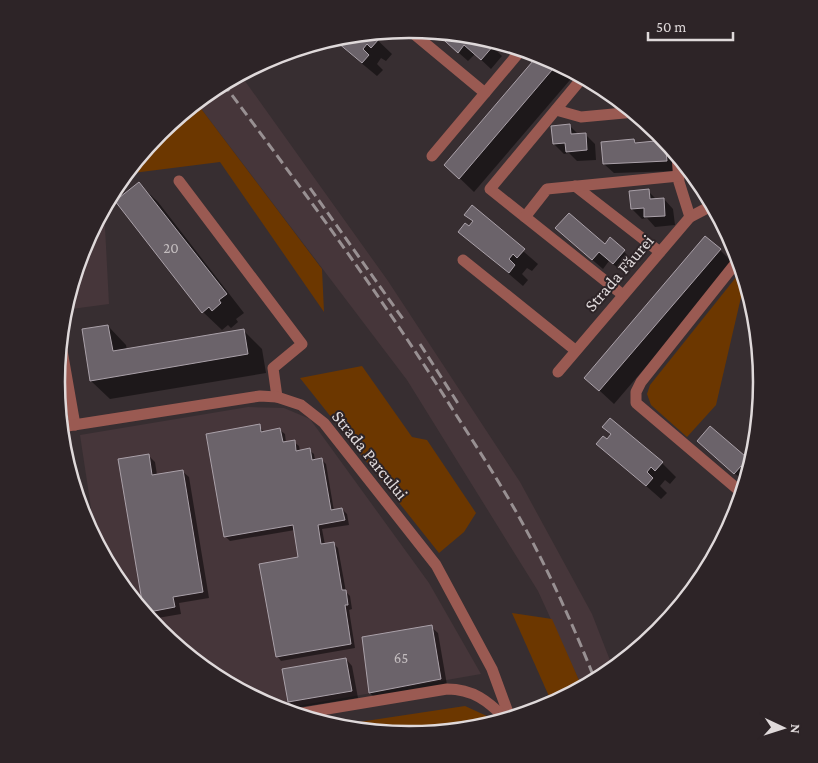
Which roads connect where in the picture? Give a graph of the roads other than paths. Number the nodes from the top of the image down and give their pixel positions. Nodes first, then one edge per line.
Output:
1 (419, 38) edge
2 (517, 55) edge
3 (578, 83) edge
4 (485, 93) junction
5 (556, 110) junction
6 (623, 113) edge
7 (432, 156) dead end
8 (678, 167) edge
9 (679, 176) junction
10 (179, 181) dead end
11 (575, 186) junction
12 (706, 209) edge
13 (524, 217) junction
14 (690, 217) junction
15 (660, 252) junction
16 (464, 260) dead end
17 (733, 266) edge
18 (623, 295) junction
19 (576, 350) junction
20 (65, 371) edge
21 (558, 372) dead end
22 (277, 397) junction
23 (75, 425) junction
24 (68, 426) edge
25 (736, 488) edge
26 (312, 711) edge
27 (507, 711) edge
28 (499, 714) edge

1 - 4 street
2 - 4 street
3 - 5 street
4 - 7 street
5 - 6 street
5 - 13 street
8 - 9 street
9 - 11 street
9 - 14 street
10 - 22 street
11 - 13 street
11 - 15 street
12 - 14 street, Strada Făurei
13 - 18 street
14 - 15 street, Strada Făurei
15 - 18 street, Strada Făurei
16 - 19 street
17 - 25 street
18 - 19 street, Strada Făurei
19 - 21 street, Strada Făurei
20 - 23 street
22 - 23 street, Strada Parcului
22 - 27 street, Strada Parcului
23 - 24 street, Strada Parcului
26 - 28 street

